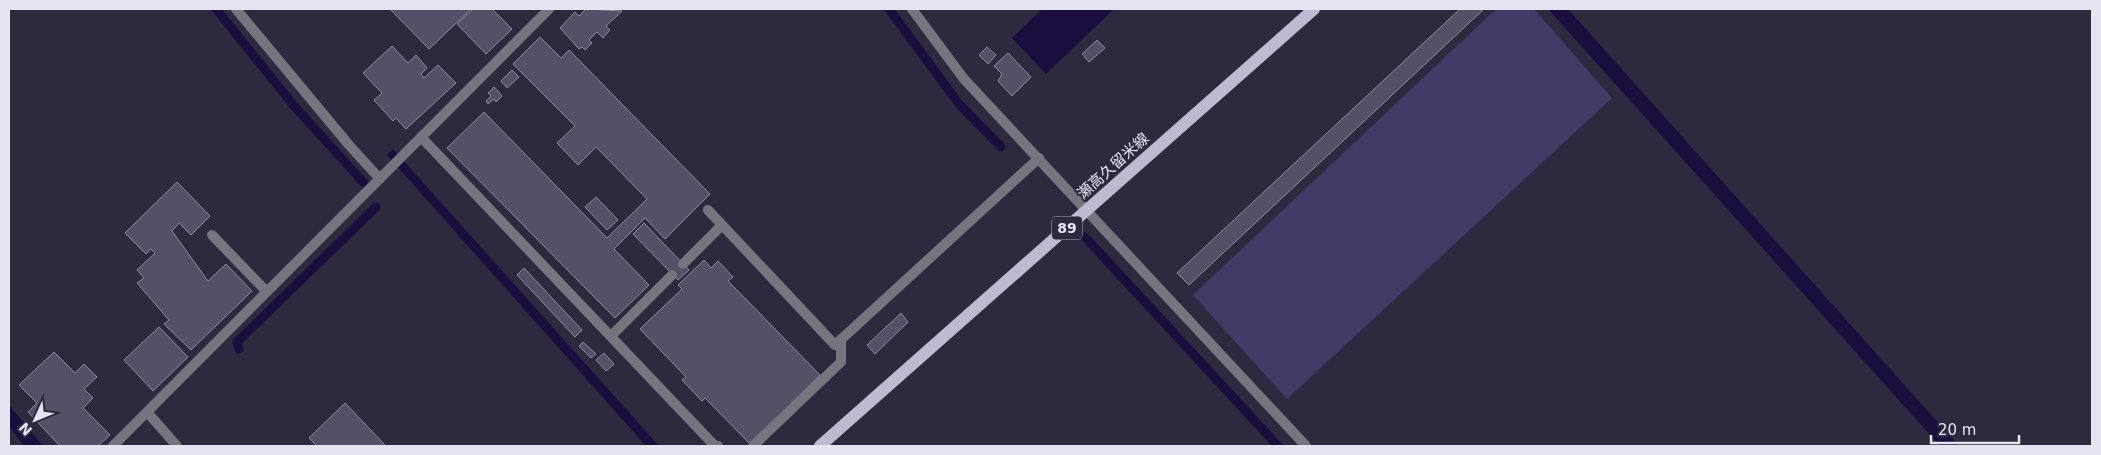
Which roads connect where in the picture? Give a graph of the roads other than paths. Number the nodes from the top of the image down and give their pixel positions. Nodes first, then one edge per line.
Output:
1 (236, 9) edge
2 (549, 9) edge
3 (912, 9) edge
4 (1314, 9) edge
5 (421, 137) junction
6 (1039, 158) junction
7 (380, 179) junction
8 (708, 210) dead end
9 (1088, 210) junction
10 (722, 225) junction
11 (212, 235) dead end
12 (683, 264) dead end
13 (672, 275) dead end
14 (267, 292) junction
15 (611, 336) junction
16 (841, 340) junction
17 (147, 412) junction
18 (113, 446) edge
19 (177, 446) edge
20 (718, 446) edge
21 (753, 446) edge
22 (820, 446) edge
23 (1306, 446) edge

1 - 7 street
2 - 5 street
3 - 6 street
4 - 9 main road, 瀬高久留米線 / 89
5 - 7 street
5 - 15 street
6 - 9 street
6 - 16 street
7 - 14 street
8 - 10 street
9 - 22 main road, 瀬高久留米線 / 89
9 - 23 street
10 - 12 street
10 - 16 street
11 - 14 street
13 - 15 street
14 - 17 street
15 - 20 street
16 - 21 street
17 - 18 street
17 - 19 street

